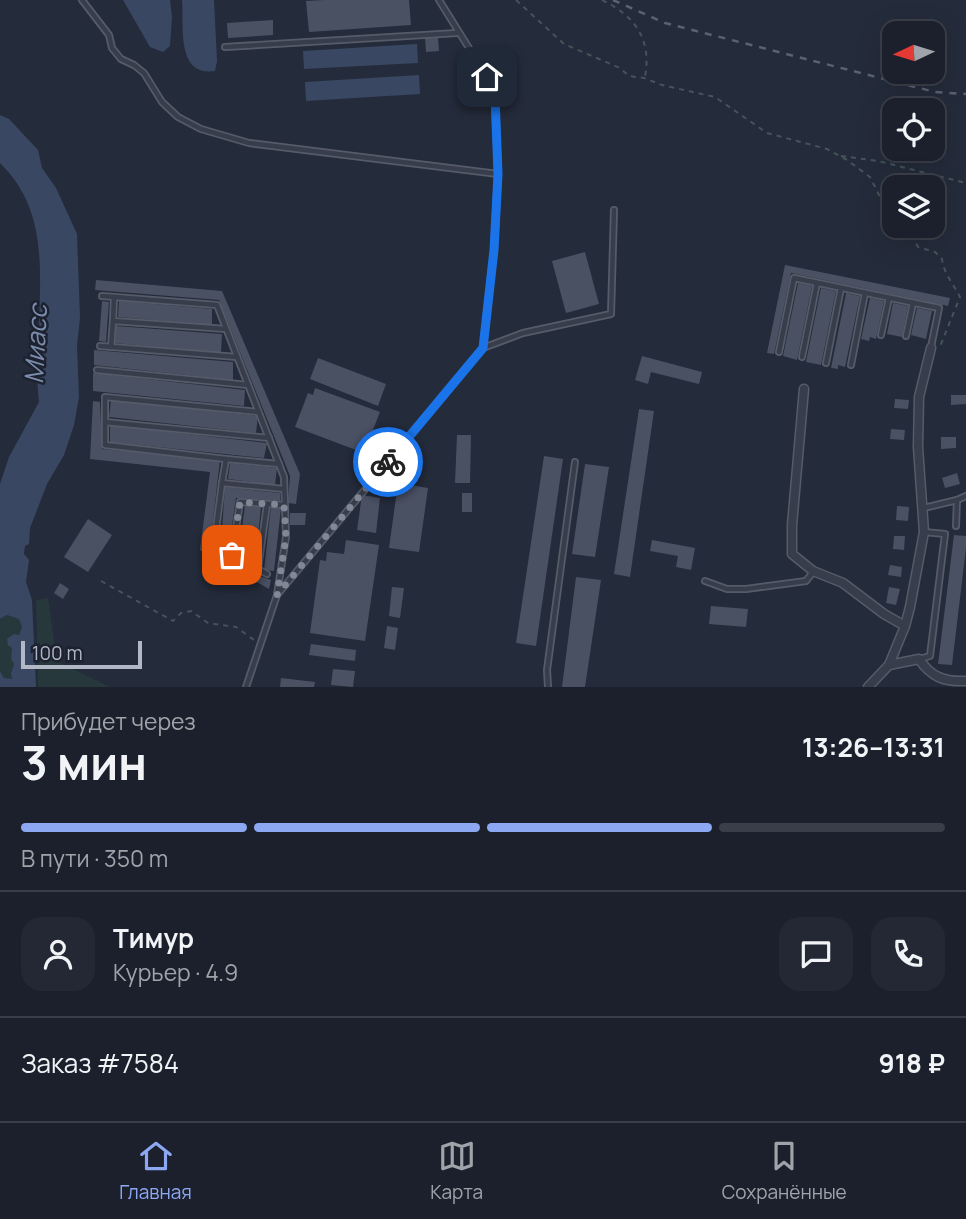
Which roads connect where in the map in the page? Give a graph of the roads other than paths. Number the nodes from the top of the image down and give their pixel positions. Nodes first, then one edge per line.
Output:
1 (82, 0) edge
2 (439, 0) edge
3 (458, 33) junction
4 (225, 47) dead end
5 (498, 174) junction
6 (614, 210) dead end
7 (817, 283) junction
8 (841, 288) junction
9 (865, 293) junction
10 (102, 296) dead end
11 (114, 297) junction
12 (889, 298) junction
13 (913, 303) junction
14 (113, 321) junction
15 (226, 329) junction
16 (881, 335) dead end
17 (906, 336) dead end
18 (100, 346) dead end
19 (111, 347) junction
20 (483, 348) junction
21 (931, 348) joint
22 (779, 352) dead end
23 (237, 357) junction
24 (802, 357) dead end
25 (826, 363) dead end
26 (851, 365) dead end
27 (97, 370) dead end
28 (248, 386) junction
29 (804, 389) dead end
30 (259, 412) junction
31 (105, 422) junction
32 (269, 438) junction
33 (226, 459) junction
34 (575, 461) dead end
35 (278, 464) junction
36 (222, 483) junction
37 (284, 489) junction
38 (966, 496) edge
39 (957, 500) junction
40 (267, 504) junction
41 (284, 505) junction
42 (924, 508) junction
43 (956, 526) dead end
44 (924, 532) junction
45 (232, 555) junction
46 (258, 569) junction
47 (813, 571) junction
48 (267, 574) dead end
49 (705, 581) dead end
50 (277, 595) junction
51 (905, 626) junction
52 (919, 659) junction
53 (889, 665) junction
54 (966, 681) edge
55 (246, 687) edge
56 (548, 687) edge
57 (868, 687) edge

1 - 5 lane
2 - 3 lane
3 - 4 lane
3 - 5 lane
5 - 20 lane
6 - 20 lane
7 - 8 lane
7 - 22 lane
7 - 24 lane
8 - 9 lane
8 - 25 lane
9 - 12 lane
9 - 26 lane
10 - 11 lane
11 - 14 lane
11 - 15 lane
12 - 13 lane
12 - 16 lane
13 - 17 lane
13 - 21 lane
14 - 15 lane
14 - 19 lane
15 - 23 lane
18 - 19 lane
19 - 23 lane
20 - 50 lane
21 - 42 street
23 - 28 lane
27 - 28 lane
28 - 30 lane
29 - 47 street
30 - 31 lane
30 - 32 lane
31 - 32 lane
31 - 33 lane
32 - 35 lane
33 - 35 lane
33 - 36 lane
34 - 56 lane
35 - 37 lane
36 - 37 lane
36 - 45 lane
37 - 41 lane
38 - 39 lane
39 - 42 lane
39 - 43 lane
40 - 41 lane
40 - 45 lane
40 - 46 lane
41 - 50 lane
42 - 44 street
44 - 51 street
44 - 52 lane
45 - 46 lane
46 - 48 lane
47 - 49 lane
47 - 51 street
50 - 55 lane
51 - 53 street
52 - 53 street
52 - 54 street
53 - 57 street

